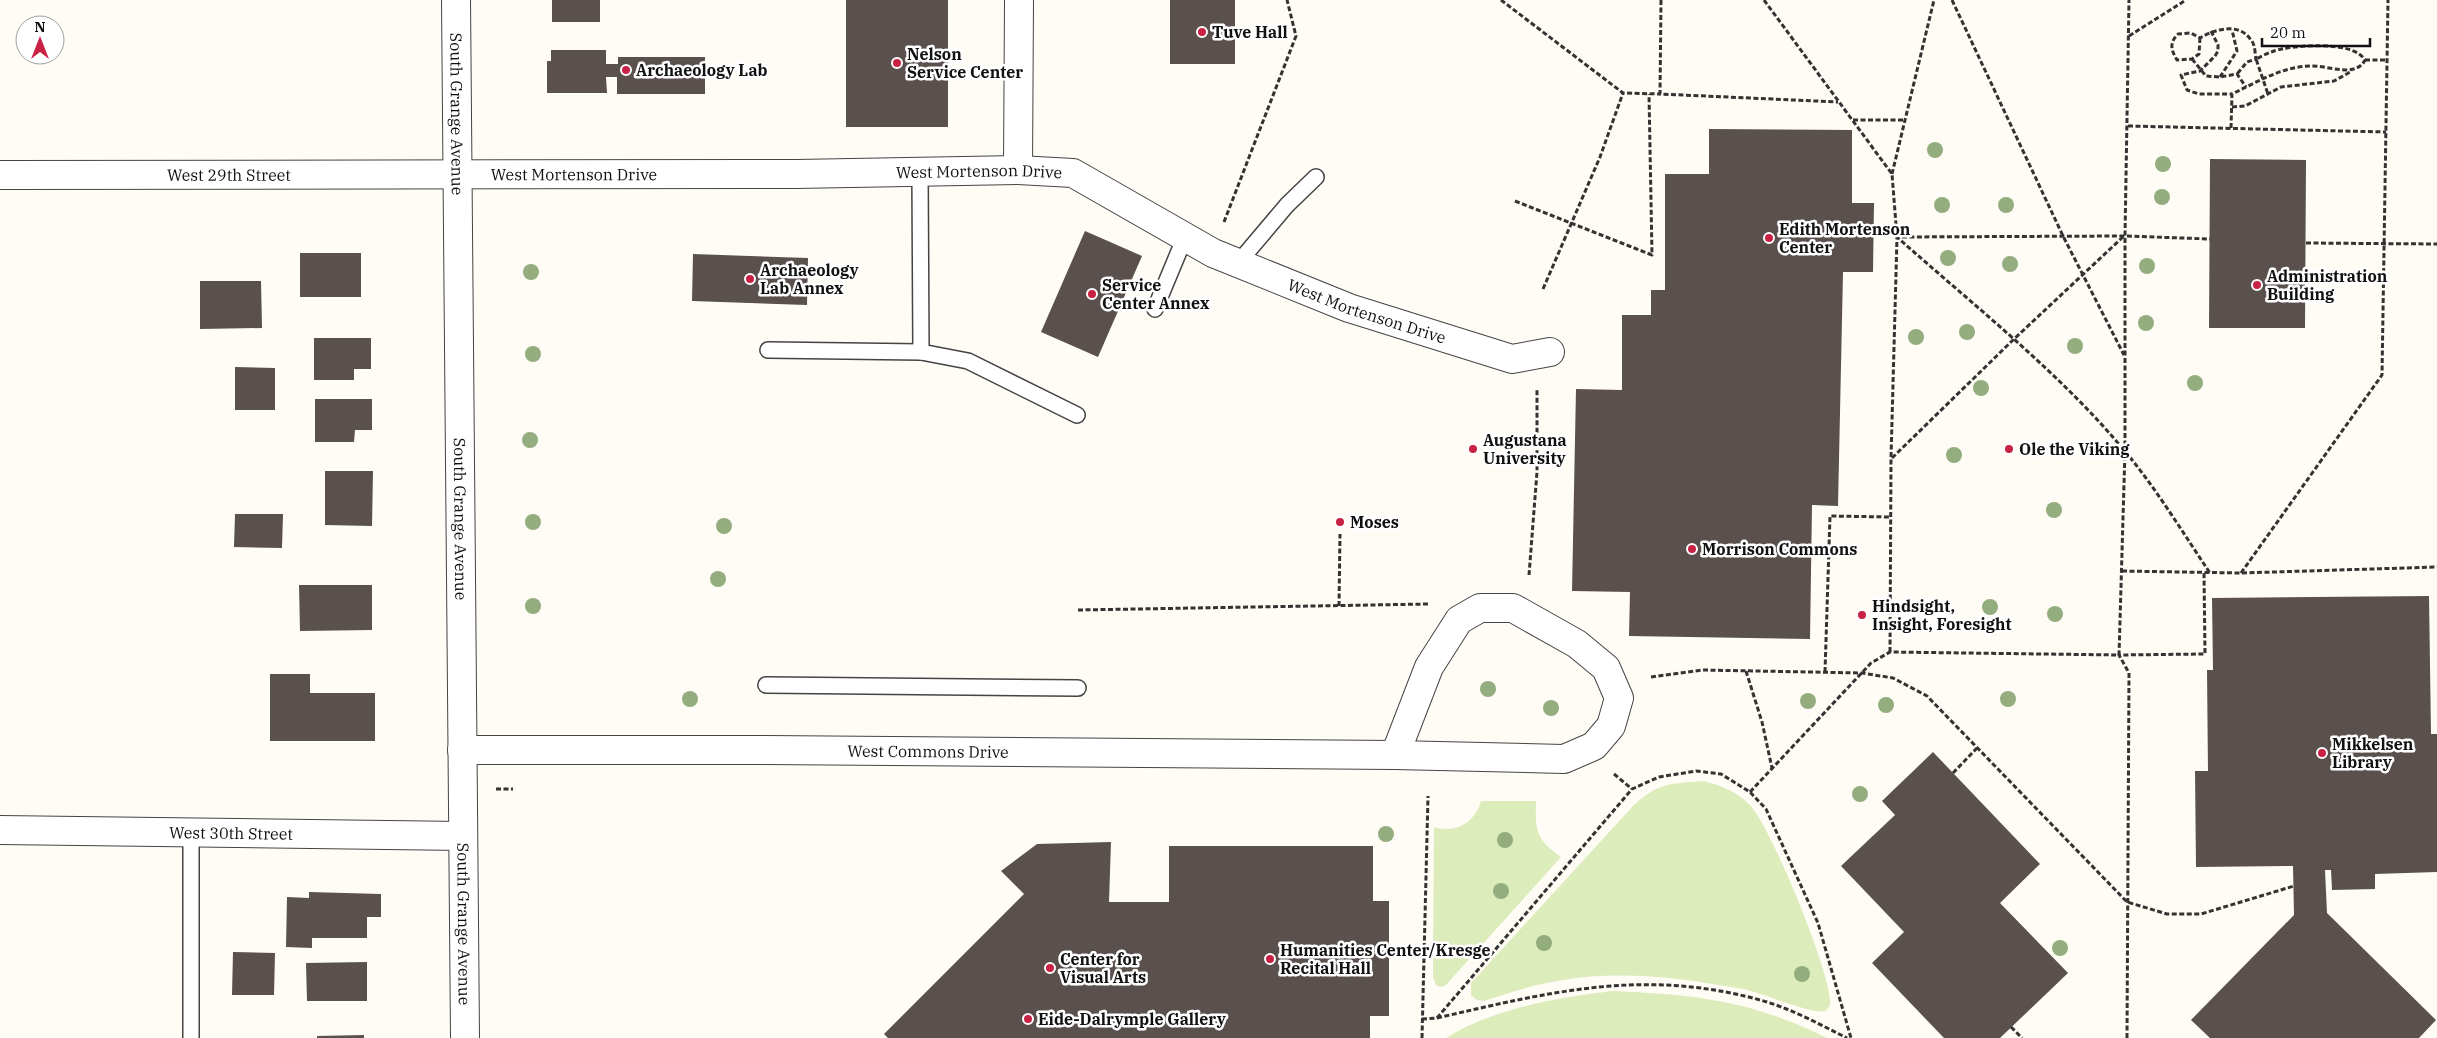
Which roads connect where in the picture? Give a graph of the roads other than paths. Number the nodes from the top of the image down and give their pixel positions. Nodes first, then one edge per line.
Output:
1 (456, 0) edge
2 (1019, 0) edge
3 (1018, 170) junction
4 (920, 173) junction
5 (457, 174) junction
6 (0, 175) edge
7 (1316, 177) dead end
8 (1185, 237) junction
9 (1226, 258) junction
10 (1155, 309) dead end
11 (768, 350) dead end
12 (921, 352) junction
13 (1550, 352) dead end
14 (1077, 415) dead end
15 (766, 685) dead end
16 (1078, 688) dead end
17 (462, 750) junction
18 (1395, 754) junction
19 (0, 830) edge
20 (191, 833) junction
21 (463, 836) junction
22 (191, 1038) edge
23 (465, 1038) edge

1 - 5 street, South Grange Avenue
2 - 3 street
3 - 4 street, West Mortenson Drive
3 - 8 street, West Mortenson Drive
4 - 5 street, West Mortenson Drive
4 - 12 lane
5 - 6 street, West 29th Street
5 - 17 street, South Grange Avenue
7 - 9 lane
8 - 9 street, West Mortenson Drive
8 - 10 lane
9 - 13 street, West Mortenson Drive
11 - 12 lane
12 - 14 lane
15 - 16 lane
17 - 18 street, West Commons Drive
17 - 21 street, South Grange Avenue
18 - 18 street, West Commons Drive
19 - 20 street, West 30th Street
20 - 21 street, West 30th Street
20 - 22 lane
21 - 23 street, South Grange Avenue

